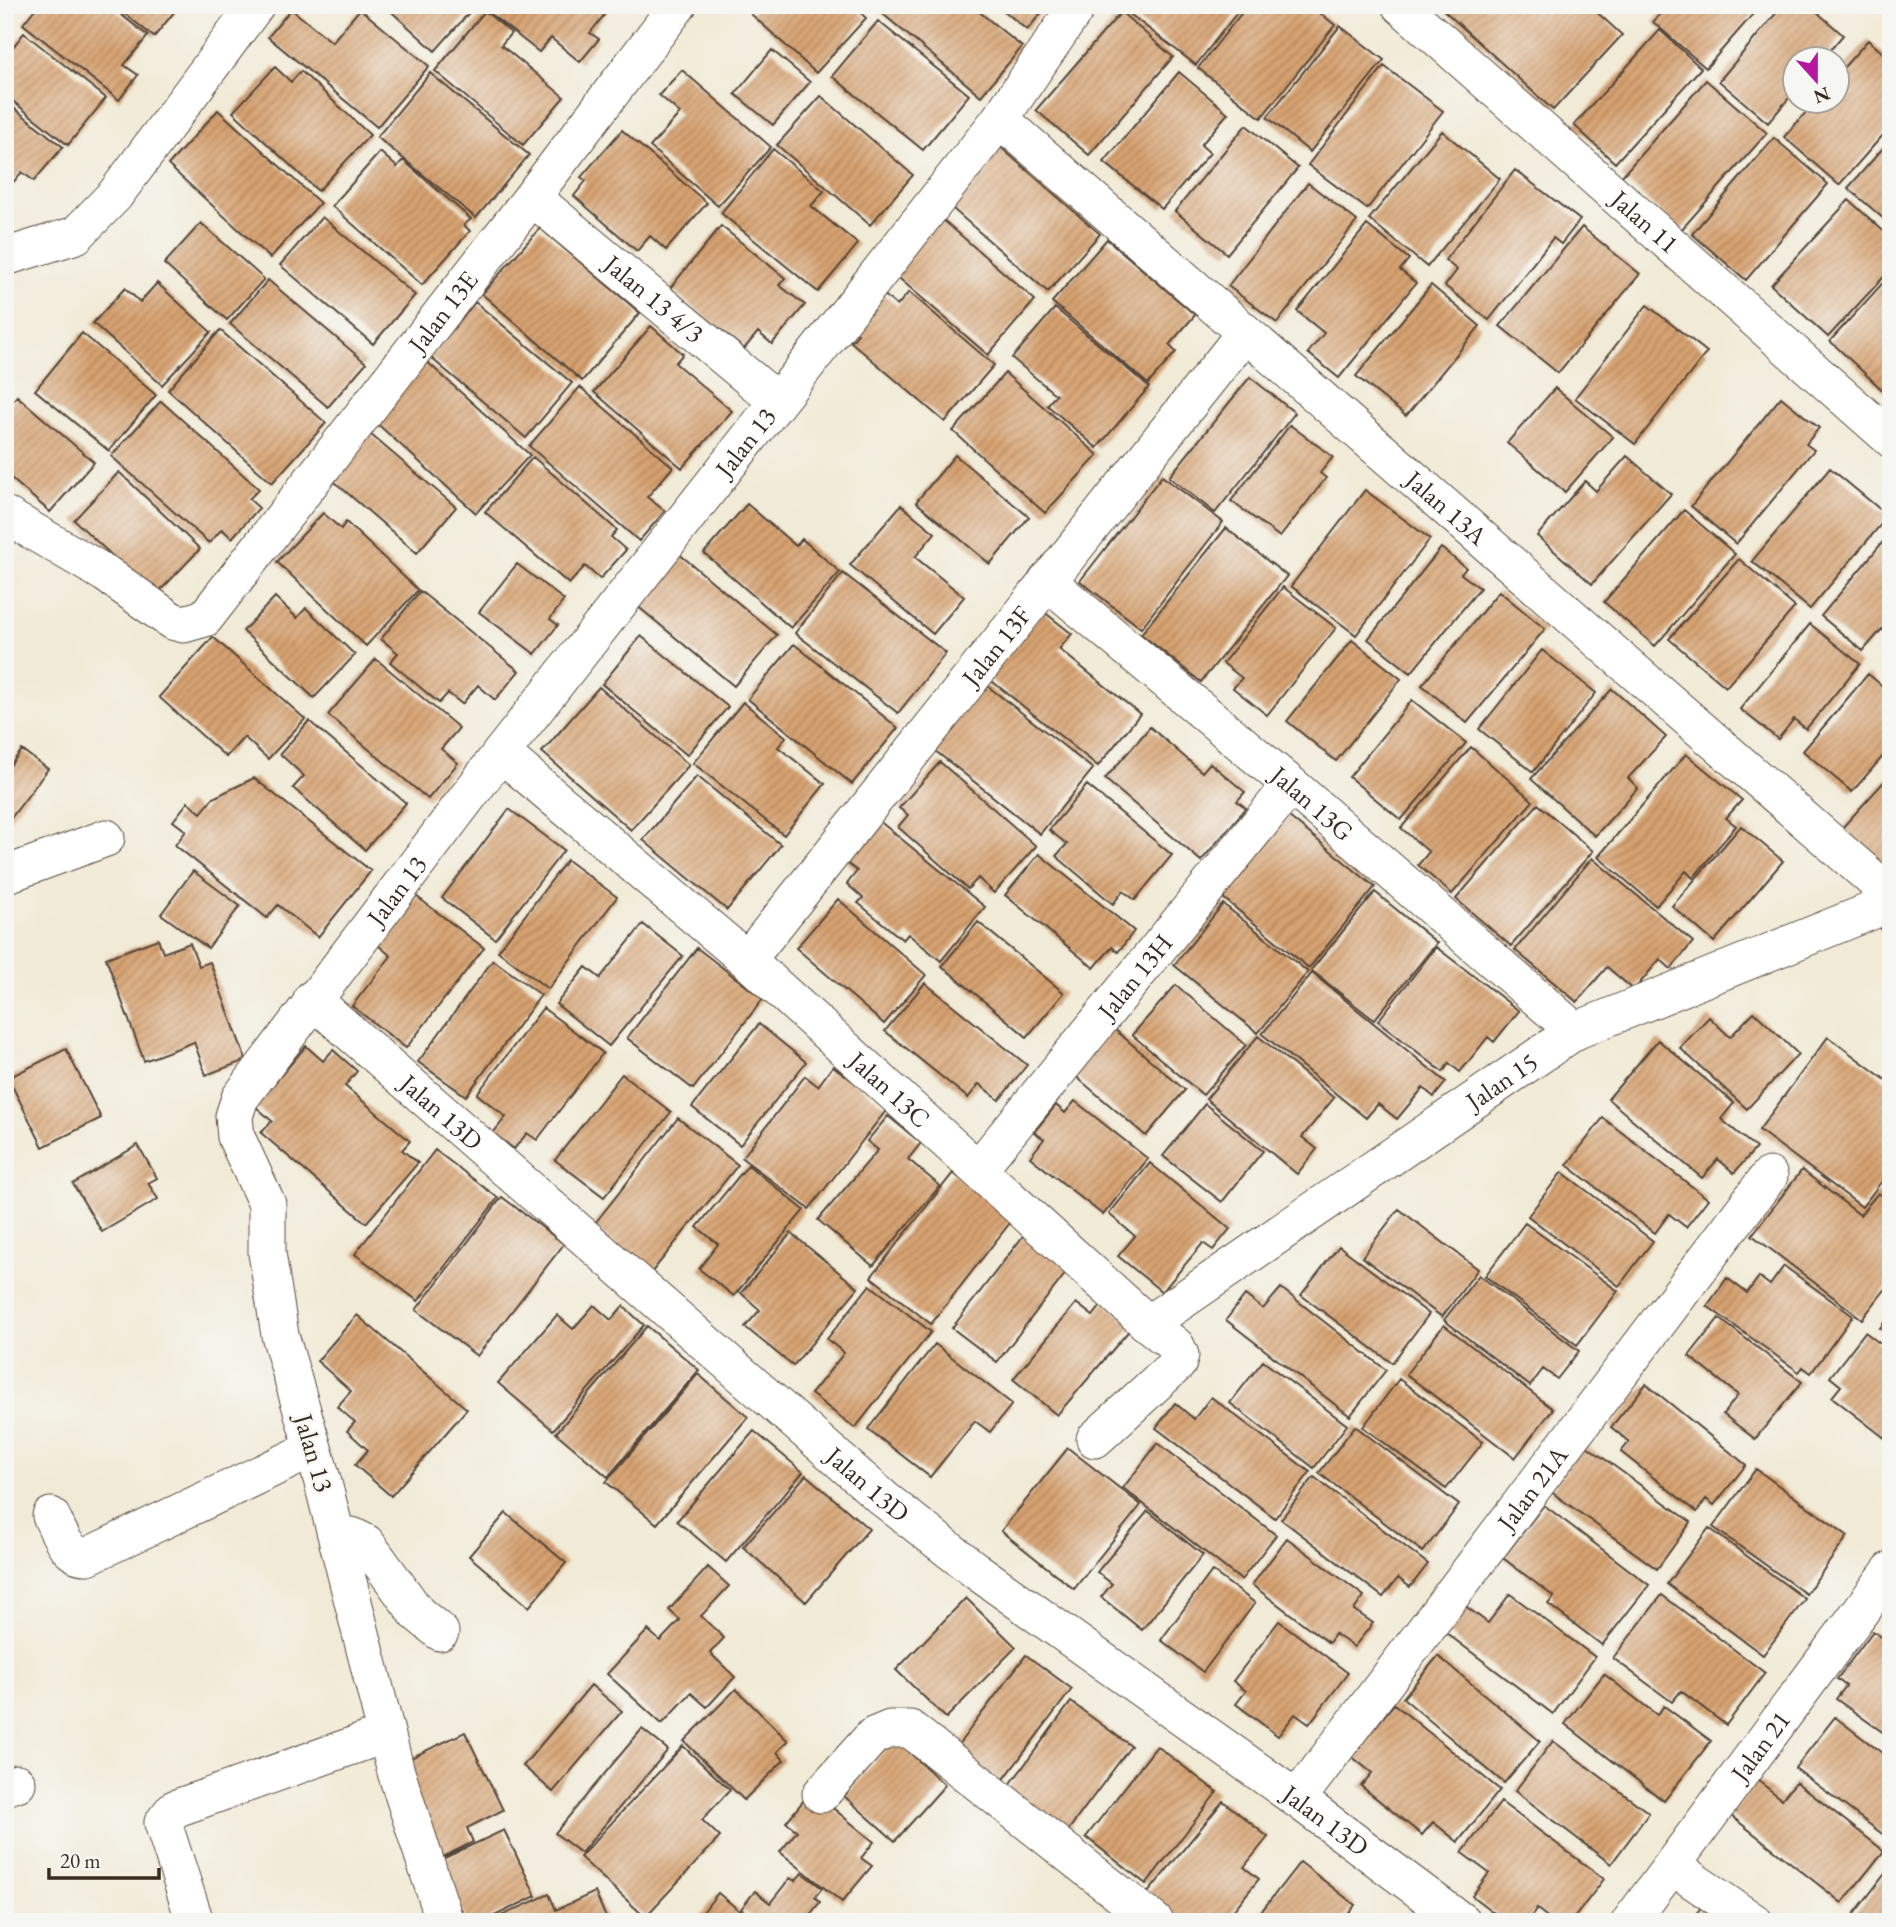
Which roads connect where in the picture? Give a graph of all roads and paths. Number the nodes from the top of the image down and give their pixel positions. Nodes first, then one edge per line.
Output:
1 (256, 5) edge
2 (678, 5) edge
3 (1078, 5) edge
4 (1403, 6) edge
5 (1000, 119) junction
6 (532, 197) junction
7 (5, 257) edge
8 (1245, 333) junction
9 (777, 401) junction
10 (1891, 439) edge
11 (5, 515) edge
12 (1047, 581) junction
13 (500, 752) junction
14 (1291, 785) junction
15 (106, 838) dead end
16 (5, 875) edge
17 (1891, 895) edge
18 (1891, 903) edge
19 (747, 960) junction
20 (312, 999) junction
21 (1576, 1031) junction
22 (979, 1168) junction
23 (1769, 1176) dead end
24 (1148, 1324) junction
25 (1095, 1439) dead end
26 (313, 1448) junction
27 (51, 1517) dead end
28 (338, 1542) junction
29 (1891, 1570) edge
30 (440, 1632) dead end
31 (386, 1734) junction
32 (821, 1794) dead end
33 (1297, 1799) junction
34 (1672, 1866) junction
35 (195, 1922) edge
36 (445, 1922) edge
37 (1156, 1922) edge
38 (1462, 1922) edge
39 (1630, 1922) edge
40 (1754, 1922) edge

1 - 7 street
2 - 6 street, Jalan 13E
3 - 5 street, Jalan 13
4 - 10 street, Jalan 11
5 - 8 street, Jalan 13A
5 - 9 street, Jalan 13
6 - 9 street, Jalan 13 4/3
6 - 11 street, Jalan 13E
8 - 12 street, Jalan 13F
8 - 17 street, Jalan 13A
9 - 13 street, Jalan 13
12 - 14 street, Jalan 13G
12 - 19 street, Jalan 13F
13 - 19 street, Jalan 13C
13 - 20 street, Jalan 13
14 - 21 street, Jalan 13G
14 - 22 street, Jalan 13H
15 - 16 street
18 - 21 street, Jalan 15
19 - 22 street, Jalan 13C
20 - 26 street, Jalan 13
20 - 33 street, Jalan 13D
21 - 24 street, Jalan 15
22 - 24 street, Jalan 13C
23 - 33 street, Jalan 21A
24 - 25 street, Jalan 13C
26 - 27 street
26 - 28 street, Jalan 13
28 - 30 street
28 - 31 street, Jalan 13
29 - 34 street, Jalan 21
31 - 35 street
31 - 36 street, Jalan 13
32 - 37 street
33 - 38 street, Jalan 13D
34 - 39 street, Jalan 21
34 - 40 street

